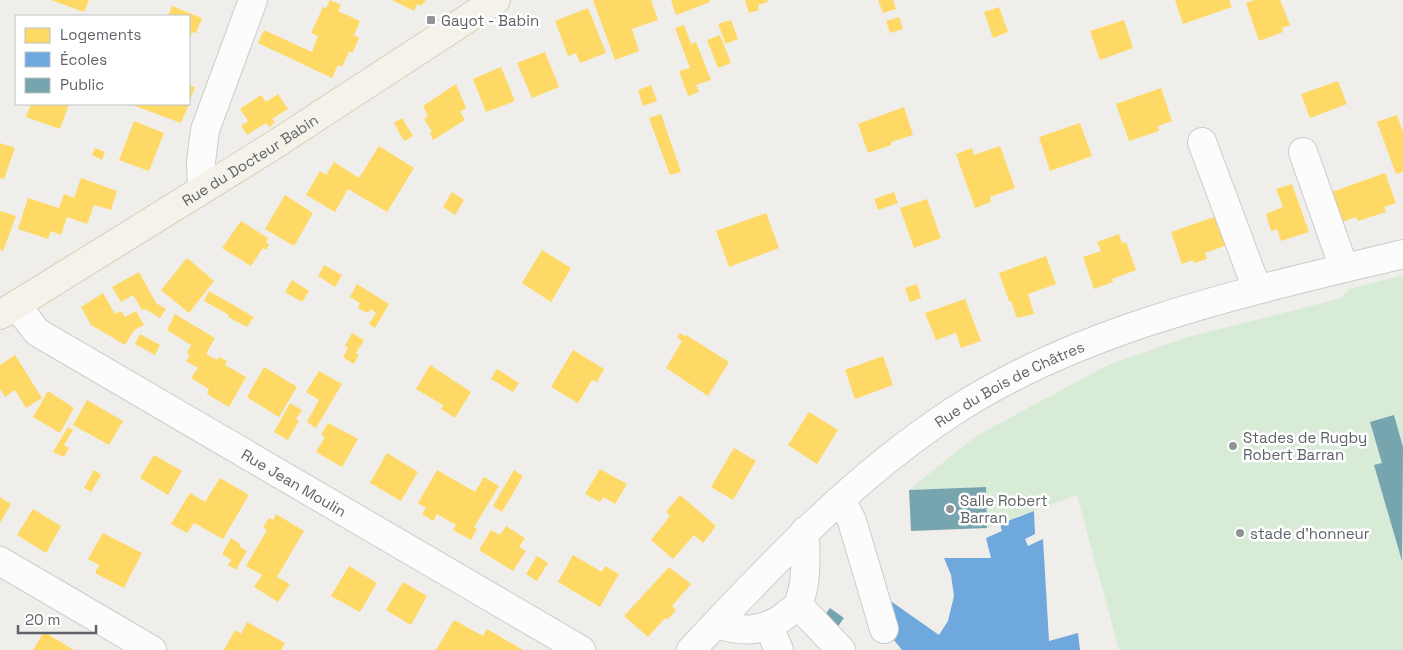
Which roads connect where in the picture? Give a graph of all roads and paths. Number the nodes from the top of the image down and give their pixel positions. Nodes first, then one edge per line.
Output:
1 (253, 0) edge
2 (496, 0) edge
3 (1202, 142) dead end
4 (1303, 152) dead end
5 (202, 188) junction
6 (1403, 254) edge
7 (1344, 268) junction
8 (1257, 290) junction
9 (8, 310) edge
10 (841, 499) junction
11 (805, 531) junction
12 (0, 561) edge
13 (798, 605) junction
14 (716, 624) junction
15 (884, 629) dead end
16 (774, 638) edge
17 (152, 650) edge
18 (581, 650) edge
19 (691, 650) edge
20 (841, 650) edge

1 - 5 street
2 - 5 main road, Rue du Docteur Babin
3 - 8 street
4 - 7 street
5 - 9 main road, Rue du Docteur Babin
6 - 7 street, Rue du Bois de Châtres
7 - 8 street, Rue du Bois de Châtres
8 - 10 street, Rue du Bois de Châtres
9 - 18 street, Rue Jean Moulin
10 - 11 street, Rue du Bois de Châtres
10 - 15 street
11 - 13 street
11 - 14 street, Rue du Bois de Châtres
12 - 17 street
13 - 16 street
13 - 20 street
14 - 16 street
14 - 19 street, Rue du Bois de Châtres

